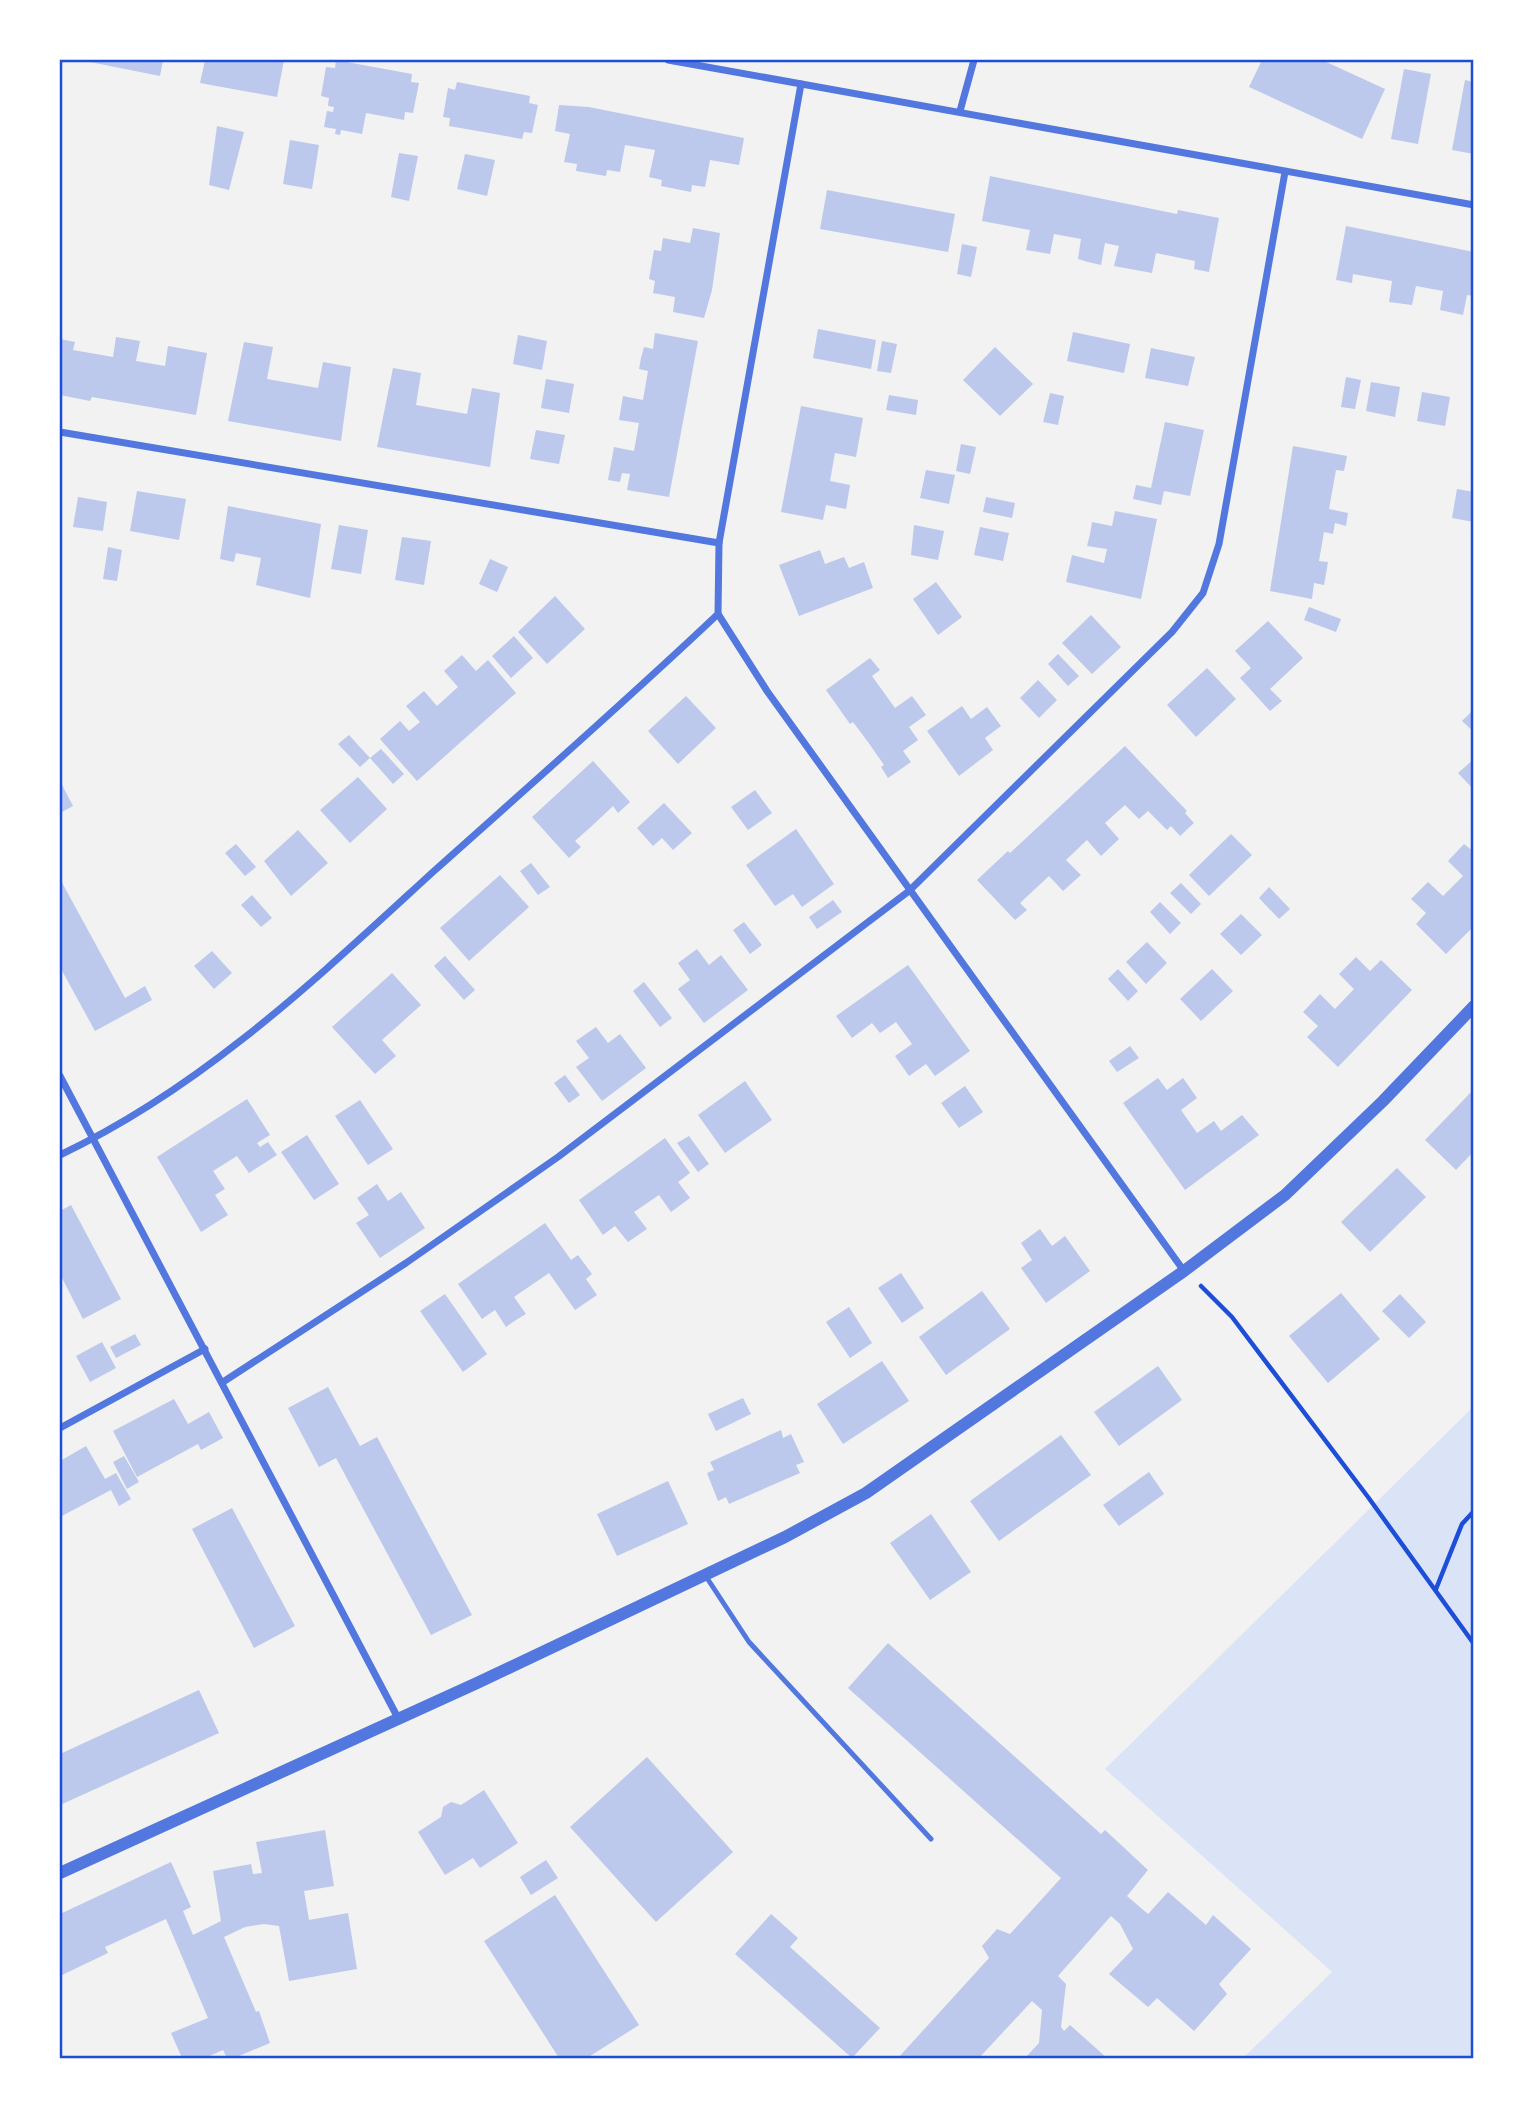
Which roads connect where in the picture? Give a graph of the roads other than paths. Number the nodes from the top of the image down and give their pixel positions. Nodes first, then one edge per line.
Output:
1 (668, 60) edge
2 (974, 60) edge
3 (802, 84) junction
4 (960, 111) junction
5 (1285, 172) junction
6 (1474, 205) edge
7 (60, 432) edge
8 (719, 543) junction
9 (718, 614) junction
10 (909, 891) junction
11 (1474, 1006) edge
12 (60, 1076) edge
13 (94, 1139) junction
14 (60, 1155) edge
15 (1184, 1271) junction
16 (205, 1349) junction
17 (223, 1382) junction
18 (60, 1428) edge
19 (705, 1576) junction
20 (398, 1718) junction
21 (931, 1839) dead end
22 (60, 1872) edge

1 - 3 street
2 - 4 street
3 - 4 street
3 - 8 street
4 - 5 street
5 - 6 street
5 - 10 street
7 - 8 street
8 - 9 street
9 - 10 street
9 - 13 street
10 - 15 street
10 - 17 street
11 - 15 street
12 - 13 street
13 - 14 street
13 - 16 street
15 - 19 street
16 - 17 street
16 - 18 street
17 - 20 street
19 - 20 street
19 - 21 lane
20 - 22 street

